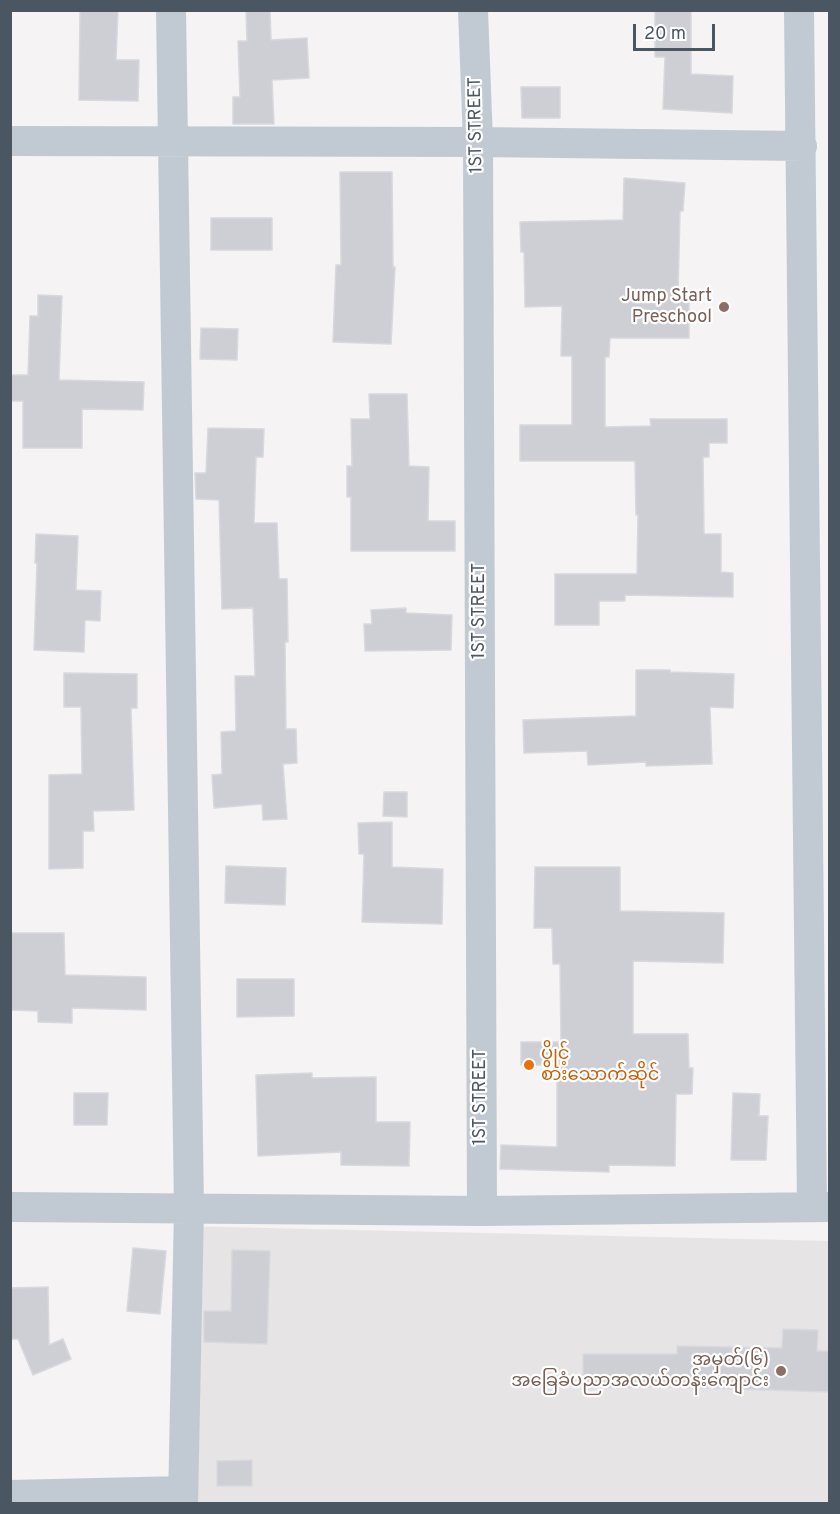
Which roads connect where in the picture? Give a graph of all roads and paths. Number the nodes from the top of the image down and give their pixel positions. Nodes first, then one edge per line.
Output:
1 (171, 10) edge
2 (473, 10) edge
3 (799, 10) edge
4 (173, 140) junction
5 (10, 141) edge
6 (478, 142) junction
7 (802, 146) junction
8 (10, 1207) edge
9 (821, 1207) edge
10 (189, 1208) junction
11 (482, 1211) junction
12 (10, 1495) edge
13 (183, 1497) edge

1 - 4 street
2 - 6 street, 1ST STREET
3 - 7 street
4 - 5 street
4 - 6 street
4 - 10 street
6 - 7 street
6 - 11 street, 1ST STREET
7 - 9 street
8 - 10 street
9 - 11 street
10 - 11 street
10 - 13 street
12 - 13 street

